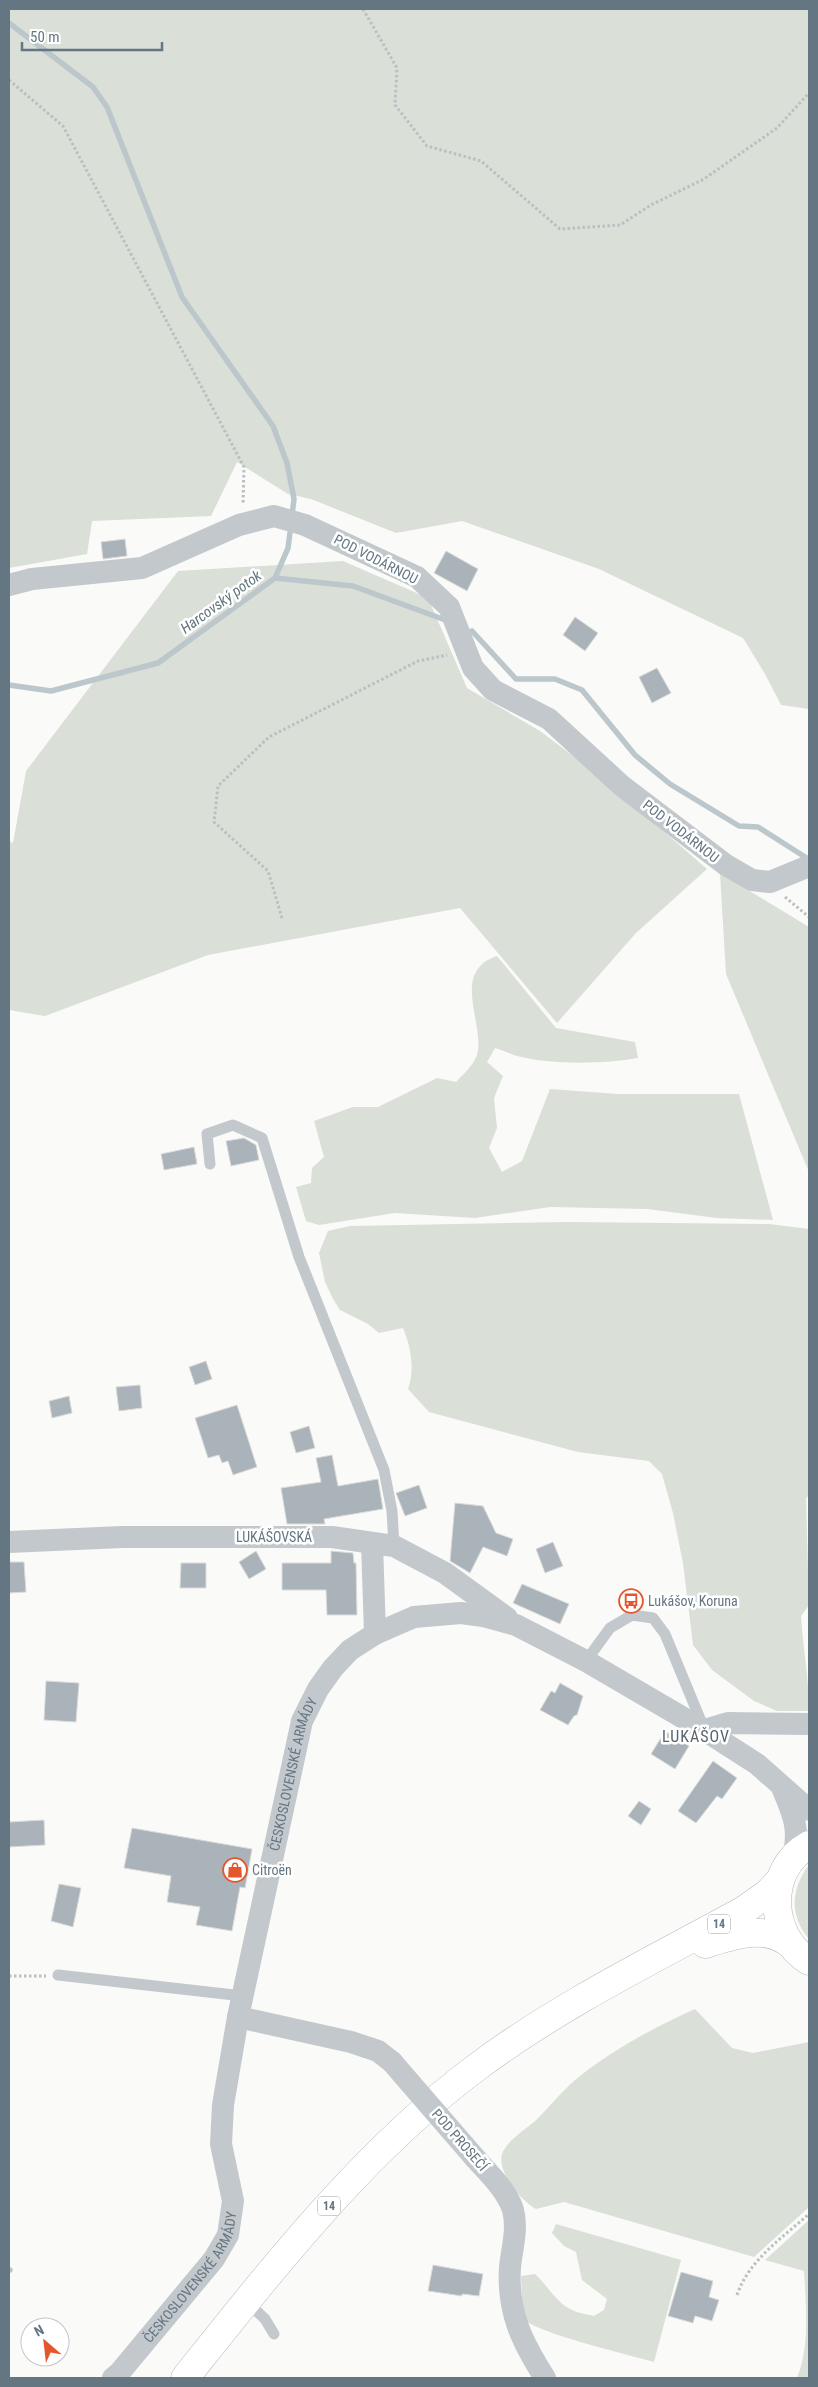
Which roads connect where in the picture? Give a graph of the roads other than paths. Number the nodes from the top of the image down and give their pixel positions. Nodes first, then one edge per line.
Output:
1 (9, 585) edge
2 (809, 866) edge
3 (210, 1164) dead end
4 (9, 1542) edge
5 (383, 1544) junction
6 (516, 1625) junction
7 (375, 1634) junction
8 (586, 1661) junction
9 (809, 1724) edge
10 (704, 1730) junction
11 (779, 1782) junction
12 (809, 1810) edge
13 (794, 1861) edge
14 (789, 1943) junction
15 (653, 1960) junction
16 (809, 1961) edge
17 (58, 1975) road end
18 (241, 2006) junction
19 (246, 2302) junction
20 (274, 2334) dead end
21 (113, 2378) edge
22 (185, 2378) edge
23 (545, 2378) edge

1 - 2 street, POD VODÁRNOU
3 - 5 lane
4 - 5 street, LUKÁŠOVSKÁ
5 - 6 street, LUKÁŠOVSKÁ
5 - 7 street
6 - 7 street, ČESKOSLOVENSKÉ ARMÁDY
6 - 8 street, ČESKOSLOVENSKÉ ARMÁDY
7 - 18 street, ČESKOSLOVENSKÉ ARMÁDY
8 - 10 street, ČESKOSLOVENSKÉ ARMÁDY
8 - 10 lane
9 - 10 street
10 - 11 street, ČESKOSLOVENSKÉ ARMÁDY
11 - 12 street, ČESKOSLOVENSKÉ ARMÁDY
11 - 13 street, ČESKOSLOVENSKÉ ARMÁDY
13 - 14 main road, ČESKOSLOVENSKÉ ARMÁDY / 14
13 - 15 main road, 14
14 - 15 main road, 14
14 - 16 main road, ČESKOSLOVENSKÉ ARMÁDY / 14
15 - 19 main road, 14
17 - 18 lane
18 - 21 street, ČESKOSLOVENSKÉ ARMÁDY
18 - 23 street, POD PROSEČÍ, bridge
19 - 20 lane
19 - 22 main road, 14

